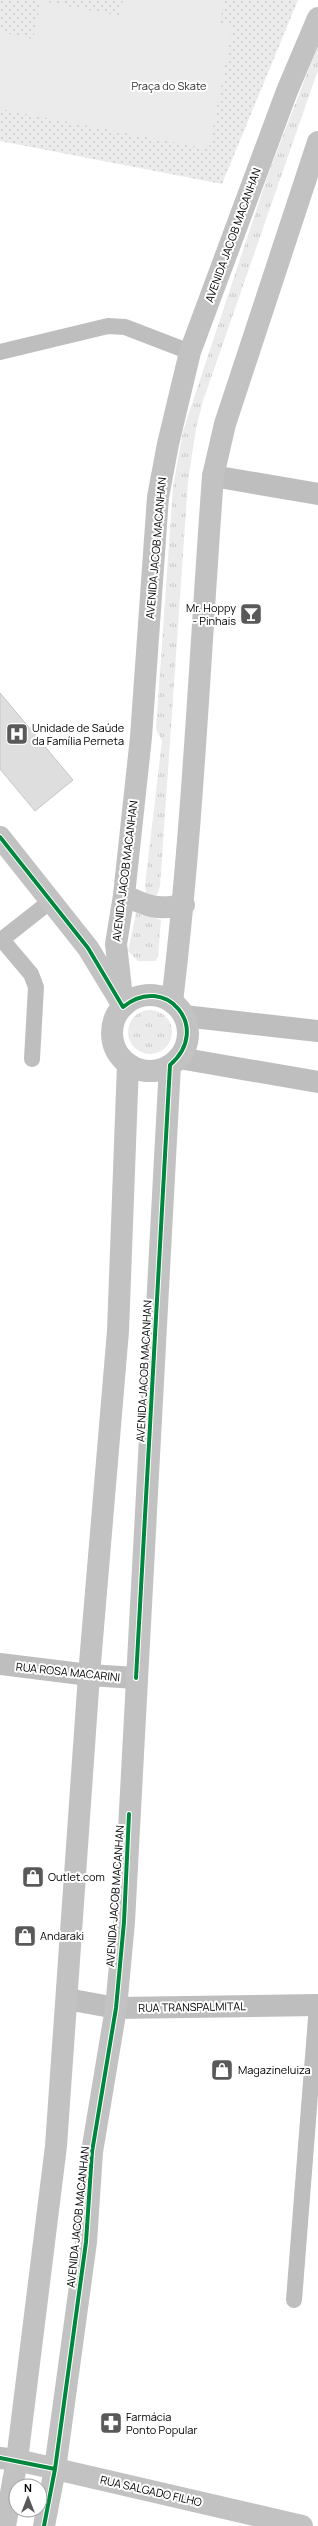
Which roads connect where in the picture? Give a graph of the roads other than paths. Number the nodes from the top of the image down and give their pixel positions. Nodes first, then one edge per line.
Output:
1 (318, 18) edge
2 (318, 142) edge
3 (311, 178) edge
4 (0, 352) edge
5 (190, 352) junction
6 (213, 476) junction
7 (318, 494) edge
8 (0, 837) edge
9 (124, 895) junction
10 (52, 900) junction
11 (184, 905) junction
12 (1, 941) edge
13 (123, 1007) junction
14 (178, 1009) junction
15 (318, 1031) edge
16 (32, 1059) dead end
17 (175, 1062) junction
18 (128, 1064) junction
19 (318, 1082) edge
20 (0, 1664) edge
21 (89, 1676) junction
22 (136, 1678) junction
23 (68, 1999) junction
24 (317, 2005) edge
25 (116, 2008) junction
26 (294, 2300) dead end
27 (9, 2459) edge
28 (55, 2469) junction
29 (5, 2526) edge
30 (44, 2526) edge
31 (302, 2526) edge

1 - 5 main road, AVENIDA JACOB MACANHAN
2 - 3 main road
3 - 6 main road
4 - 5 lane
5 - 9 main road, AVENIDA JACOB MACANHAN
6 - 7 street
6 - 11 main road
8 - 10 main road
9 - 11 main road
9 - 13 main road, AVENIDA JACOB MACANHAN
10 - 12 lane
10 - 13 main road
11 - 14 main road
12 - 16 lane
13 - 14 main road
13 - 18 main road
14 - 15 street
14 - 17 main road
17 - 18 main road
17 - 19 street
17 - 22 main road, AVENIDA JACOB MACANHAN
18 - 21 main road
20 - 21 street, RUA ROSA MACARINI
21 - 22 street, RUA ROSA MACARINI
21 - 23 main road
22 - 25 main road, AVENIDA JACOB MACANHAN
23 - 25 street, RUA TRANSPALMITAL
23 - 27 main road
24 - 25 street, RUA TRANSPALMITAL
24 - 26 lane
25 - 28 main road, AVENIDA JACOB MACANHAN
27 - 28 main road, RUA SALGADO FILHO
27 - 29 main road
28 - 30 main road, AVENIDA JACOB MACANHAN
28 - 31 main road, RUA SALGADO FILHO

